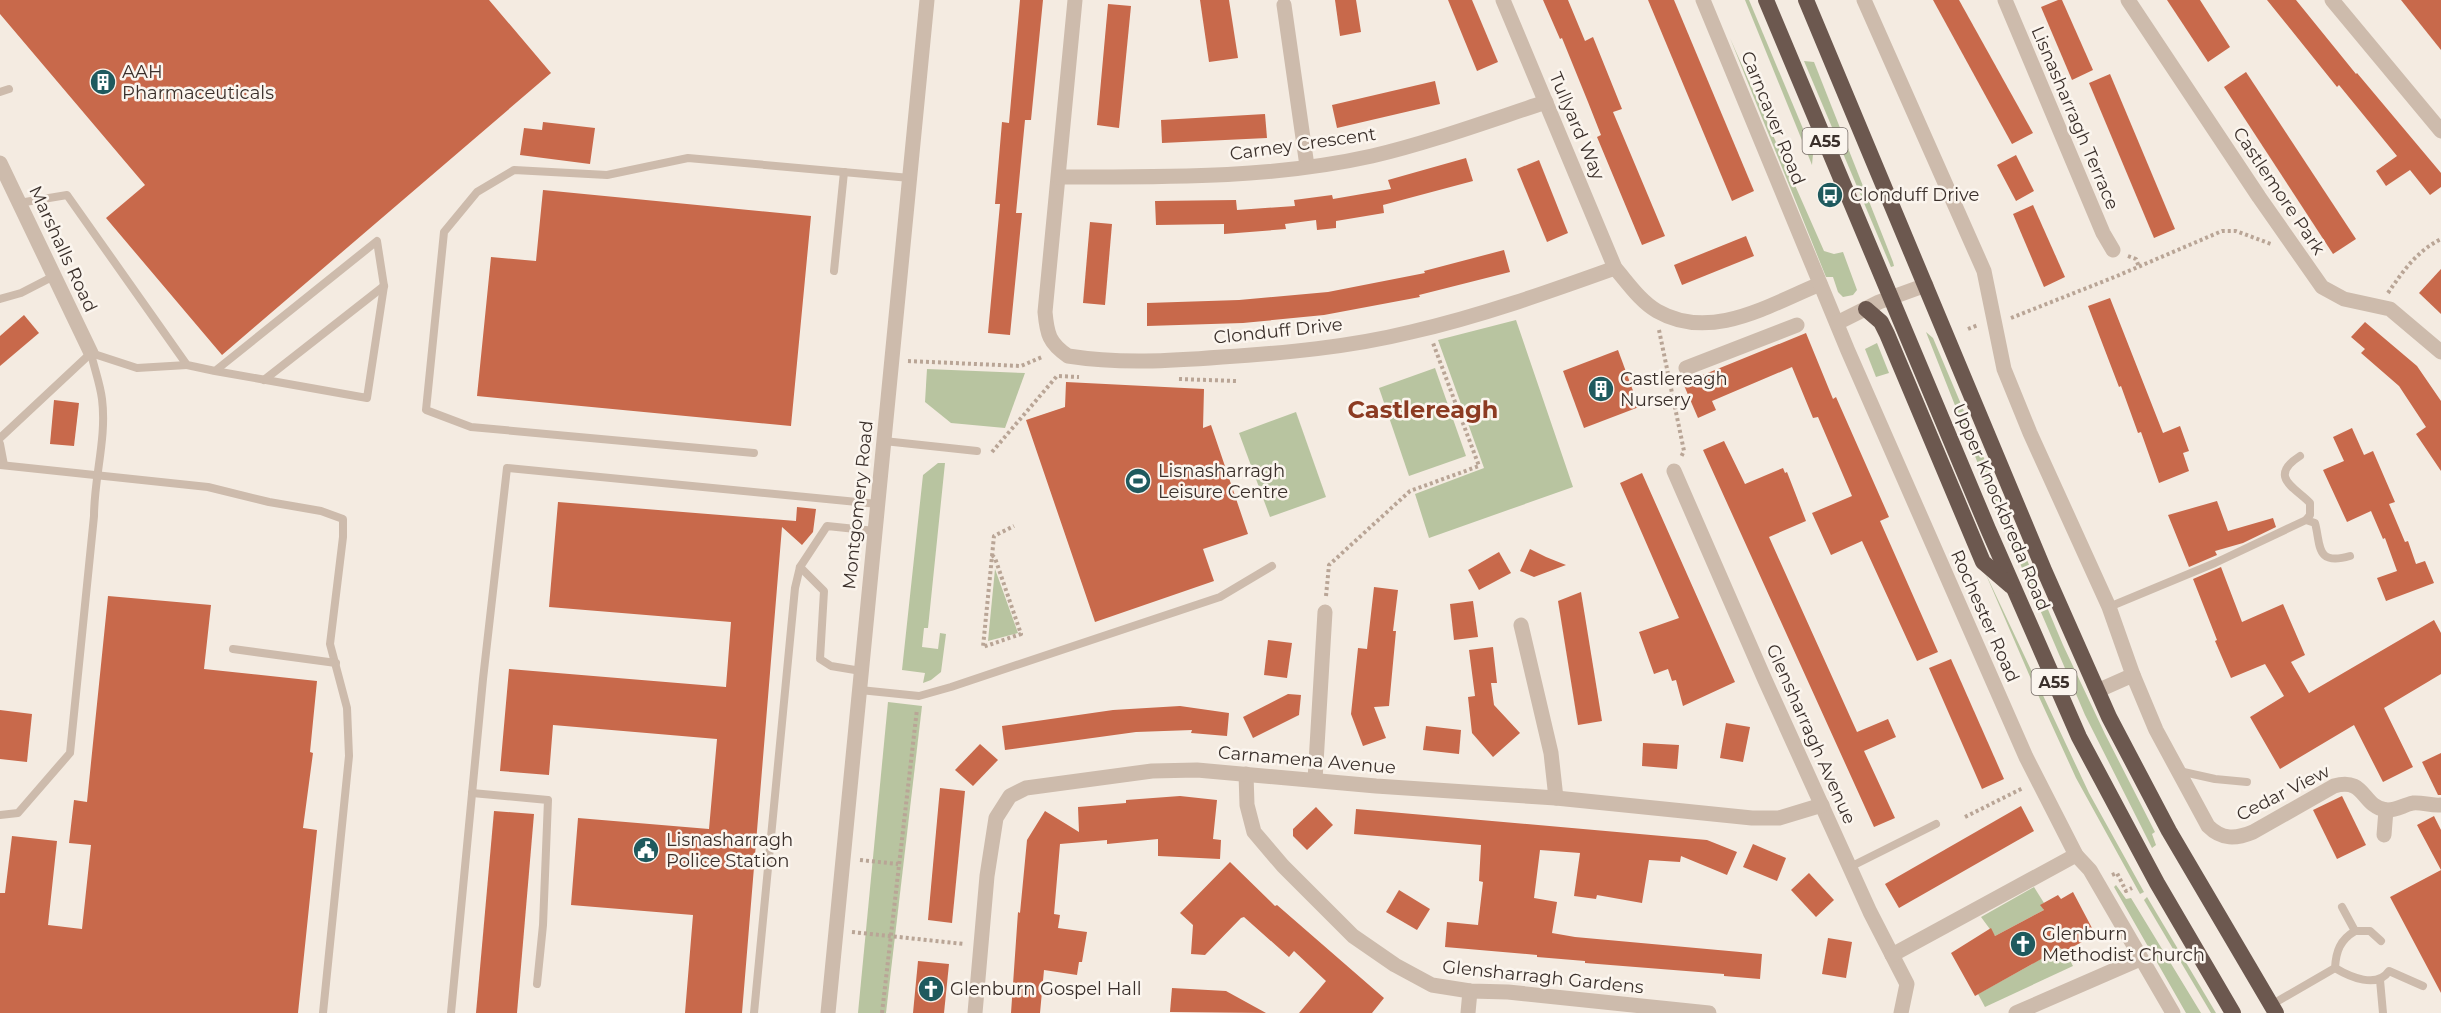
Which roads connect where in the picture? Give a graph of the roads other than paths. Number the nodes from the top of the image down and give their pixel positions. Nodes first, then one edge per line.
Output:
1 (927, 0) edge
2 (1076, 0) edge
3 (1503, 0) edge
4 (1703, 0) edge
5 (1766, 0) edge
6 (1806, 0) edge
7 (1864, 0) edge
8 (2005, 0) edge
9 (2128, 0) edge
10 (2332, 0) edge
11 (1284, 5) dead end
12 (1545, 102) junction
13 (2441, 131) edge
14 (0, 163) edge
15 (1307, 166) junction
16 (844, 172) junction
17 (1059, 177) junction
18 (910, 178) junction
19 (19, 203) junction
20 (2113, 250) dead end
21 (1615, 268) junction
22 (834, 271) dead end
23 (54, 276) junction
24 (1820, 284) junction
25 (1926, 285) junction
26 (384, 286) junction
27 (1891, 298) junction
28 (0, 300) edge
29 (1866, 309) junction
30 (1750, 313) junction
31 (1837, 323) junction
32 (1797, 325) dead end
33 (1760, 339) junction
34 (2441, 352) edge
35 (90, 353) junction
36 (187, 364) junction
37 (1686, 368) dead end
38 (215, 371) junction
39 (264, 380) junction
40 (0, 438) edge
41 (884, 441) junction
42 (0, 444) edge
43 (977, 451) dead end
44 (754, 453) dead end
45 (2300, 456) dead end
46 (2, 465) edge
47 (1674, 471) road end
48 (97, 474) junction
49 (878, 504) junction
50 (2306, 520) junction
51 (875, 531) junction
52 (2350, 556) dead end
53 (800, 567) junction
54 (1272, 567) dead end
55 (2014, 588) junction
56 (2109, 607) junction
57 (1325, 612) road end
58 (1521, 625) dead end
59 (233, 649) dead end
60 (336, 663) junction
61 (861, 671) junction
62 (2133, 675) junction
63 (860, 690) junction
64 (2097, 691) junction
65 (2179, 771) junction
66 (1246, 774) junction
67 (1315, 780) junction
68 (2247, 782) dead end
69 (472, 792) junction
70 (1556, 798) junction
71 (1822, 805) junction
72 (2441, 805) edge
73 (2386, 810) junction
74 (0, 815) edge
75 (1936, 824) dead end
76 (2384, 836) dead end
77 (2076, 855) junction
78 (1850, 867) junction
79 (2342, 907) dead end
80 (2355, 931) junction
81 (2381, 941) dead end
82 (1892, 955) junction
83 (2140, 958) junction
84 (2335, 968) junction
85 (2379, 980) junction
86 (537, 984) dead end
87 (2422, 986) dead end
88 (1470, 991) junction
89 (2273, 1009) edge
90 (1699, 1012) edge
91 (323, 1013) edge
92 (451, 1013) edge
93 (754, 1013) edge
94 (828, 1013) edge
95 (975, 1013) edge
96 (1468, 1013) edge
97 (1901, 1013) edge
98 (2016, 1013) edge
99 (2172, 1013) edge
100 (2233, 1013) edge
101 (2383, 1013) edge

1 - 18 street, Montgomery Road
2 - 17 street
3 - 12 street, Tullyard Way
4 - 24 street, Carncaver Road
5 - 27 highway, Upper Knockbreda Road / A55
6 - 25 highway, Upper Knockbreda Road / A55
7 - 56 street
8 - 20 street, Lisnasharragh Terrace
9 - 34 street, Castlemore Park
10 - 13 street
11 - 15 street
12 - 15 street, Carney Crescent
12 - 21 street, Tullyard Way
14 - 19 street, Marshalls Road
15 - 17 street, Carney Crescent
16 - 18 lane
16 - 22 lane
16 - 44 lane
17 - 21 street, Clonduff Drive
18 - 41 street, Montgomery Road
19 - 23 street, Marshalls Road
19 - 36 lane
21 - 30 street
23 - 28 lane
23 - 35 street, Marshalls Road
24 - 30 street
24 - 31 street, Rochester Road
25 - 27 street
25 - 64 highway, Upper Knockbreda Road / A55
26 - 38 lane
26 - 39 lane
26 - 39 lane
27 - 29 street
27 - 55 highway, Upper Knockbreda Road / A55
29 - 31 street
29 - 55 highway
30 - 33 street
31 - 77 street, Rochester Road
32 - 33 street
33 - 37 street
35 - 36 lane
35 - 40 lane
35 - 48 lane
36 - 38 lane
38 - 39 lane
41 - 43 lane
41 - 49 street, Montgomery Road
42 - 46 lane
45 - 50 lane
46 - 48 lane
47 - 71 street, Glensharragh Avenue
48 - 60 lane
48 - 74 lane
49 - 51 street, Montgomery Road
49 - 69 lane
50 - 52 lane
50 - 56 lane
51 - 53 lane
51 - 61 street, Montgomery Road
53 - 61 lane
53 - 93 lane
54 - 63 lane
55 - 100 highway, Upper Knockbreda Road / A55
56 - 62 street
57 - 67 street
58 - 70 street
59 - 60 lane
60 - 91 lane
61 - 63 street, Montgomery Road
62 - 64 street
62 - 65 street
63 - 94 street, Montgomery Road
64 - 89 highway, Upper Knockbreda Road / A55
65 - 68 lane
65 - 73 street, Cedar View
66 - 67 street, Carnamena Avenue
66 - 88 street, Glensharragh Gardens
66 - 95 street, Carnamena Avenue
67 - 70 street, Carnamena Avenue
69 - 86 lane
69 - 92 lane
70 - 71 street, Carnamena Avenue
71 - 78 street, Glensharragh Avenue
72 - 73 street
73 - 76 street
75 - 78 lane
77 - 82 street
77 - 83 street, Rochester Road
78 - 82 street, Glensharragh Avenue
79 - 80 lane
80 - 81 lane
80 - 84 lane
82 - 97 street, Glensharragh Avenue
83 - 98 street
83 - 99 street, Rochester Road
84 - 85 lane
84 - 89 lane
85 - 87 lane
85 - 101 lane
88 - 90 street, Glensharragh Gardens
88 - 96 street

